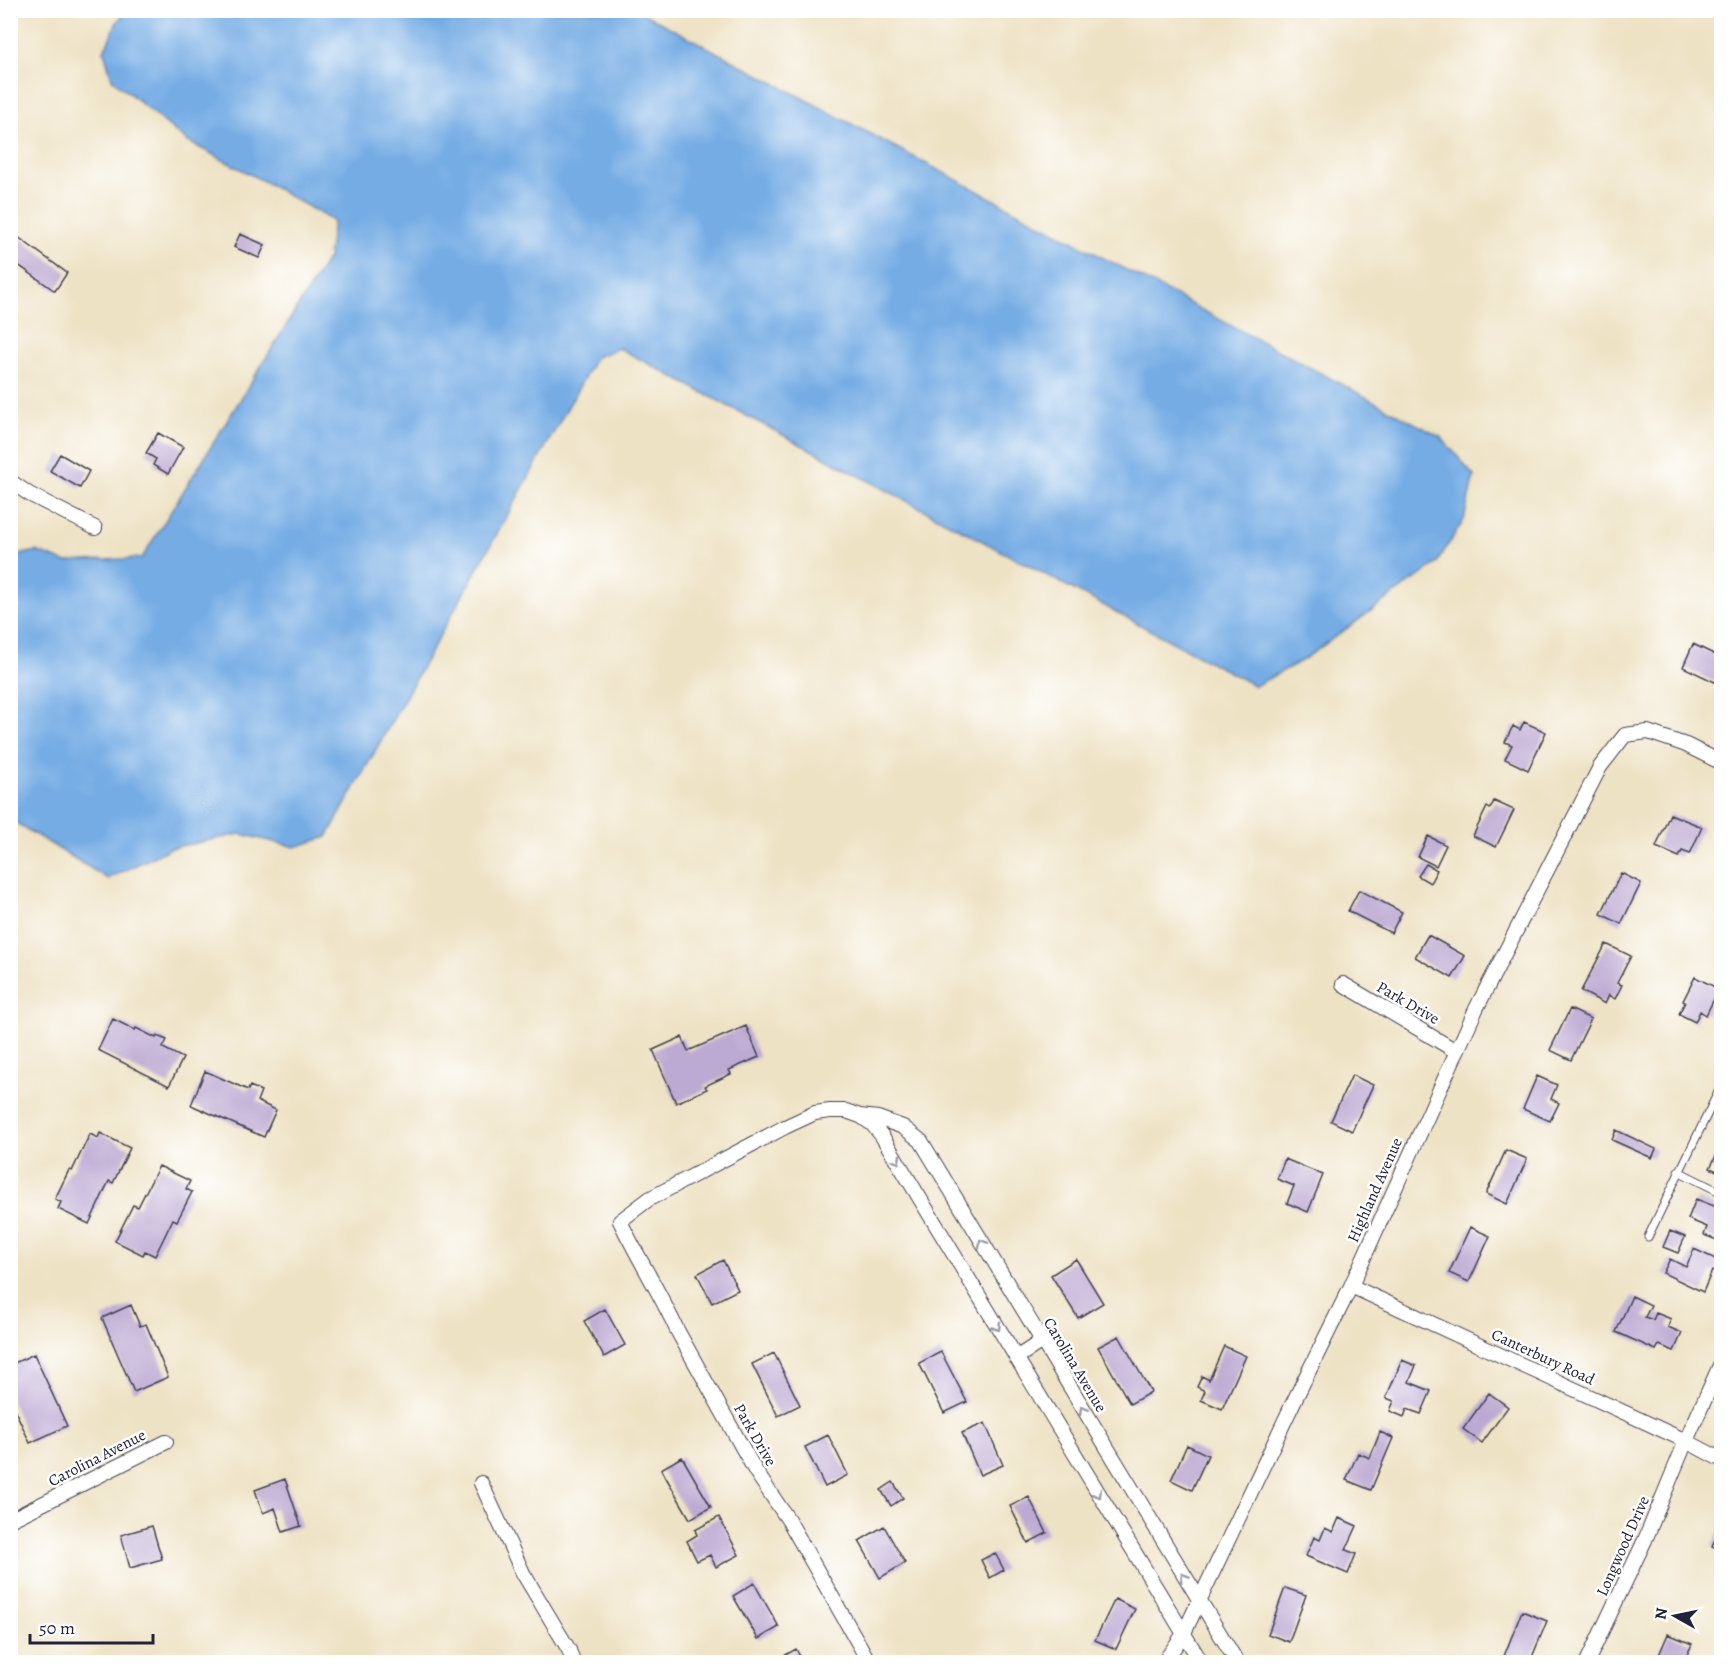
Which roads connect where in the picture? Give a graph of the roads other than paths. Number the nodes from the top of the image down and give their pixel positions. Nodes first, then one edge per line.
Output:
1 (10, 481) edge
2 (96, 528) dead end
3 (1722, 763) edge
4 (1343, 984) dead end
5 (1456, 1051) junction
6 (1722, 1084) edge
7 (860, 1116) junction
8 (1678, 1171) junction
9 (1722, 1193) edge
10 (620, 1221) joint
11 (1648, 1237) dead end
12 (1351, 1286) junction
13 (1042, 1341) junction
14 (1016, 1358) junction
15 (1722, 1361) edge
16 (1686, 1441) junction
17 (166, 1442) dead end
18 (1722, 1460) edge
19 (481, 1483) dead end
20 (10, 1520) edge
21 (1198, 1600) junction
22 (1183, 1635) junction
23 (573, 1662) edge
24 (869, 1662) edge
25 (1164, 1662) edge
26 (1201, 1662) edge
27 (1237, 1662) edge
28 (1587, 1662) edge

1 - 2 street
3 - 5 street, Highland Avenue
4 - 5 street, Park Drive
5 - 12 street, Highland Avenue
6 - 8 lane
7 - 10 street, Carolina Avenue
13 -> 7 street, Carolina Avenue
7 -> 14 street
8 - 9 lane
8 - 11 lane
10 - 24 street, Park Drive
12 - 16 street, Canterbury Road
12 - 21 street, Highland Avenue
13 - 14 street
21 -> 13 street, Carolina Avenue
14 -> 22 street
15 - 16 street, Longwood Drive
16 - 18 street, Canterbury Road
16 - 28 street, Longwood Drive
17 - 20 street, Carolina Avenue
19 - 23 street
21 - 22 street, Highland Avenue
21 - 27 street, Carolina Avenue
22 - 25 street, Highland Avenue
22 - 26 street

